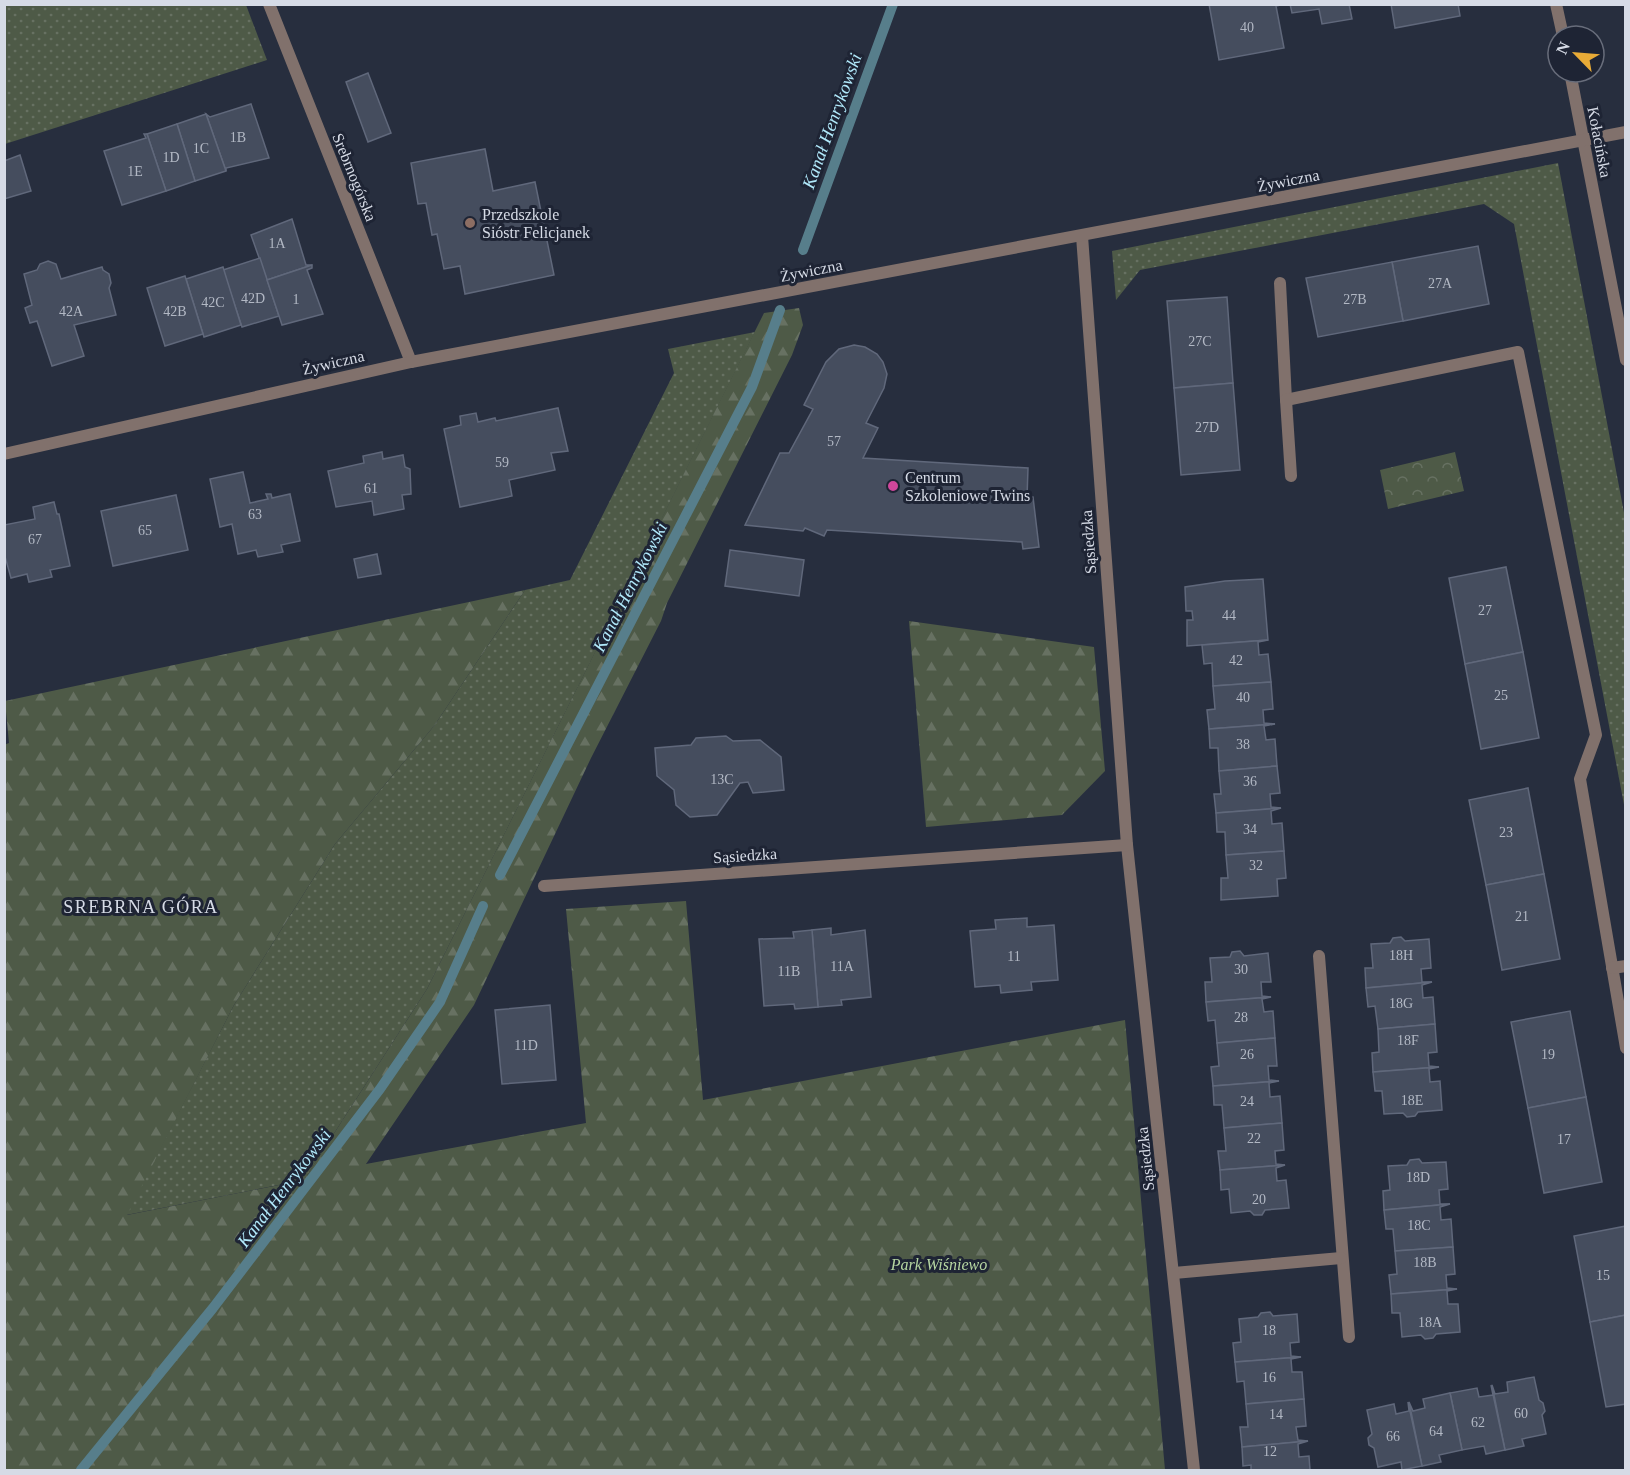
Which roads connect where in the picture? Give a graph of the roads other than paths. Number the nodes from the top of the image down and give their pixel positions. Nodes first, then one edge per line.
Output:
1 (269, 4) edge
2 (1556, 4) edge
3 (1560, 24) edge
4 (1572, 84) edge
5 (1626, 132) edge
6 (1583, 140) junction
7 (1082, 236) junction
8 (1280, 283) dead end
9 (1626, 360) edge
10 (411, 362) junction
11 (1286, 400) junction
12 (4, 454) edge
13 (1291, 476) dead end
14 (1127, 845) junction
15 (544, 886) dead end
16 (1319, 956) dead end
17 (1626, 966) edge
18 (1612, 968) junction
19 (1626, 1048) edge
20 (1341, 1258) junction
21 (1174, 1273) junction
22 (1349, 1337) dead end
23 (1194, 1470) edge

1 - 10 street, Srebrnogórska
2 - 3 street
4 - 6 street, Kołacińska
5 - 6 street, Żywiczna
6 - 7 street, Żywiczna
6 - 9 street, Kołacińska
7 - 10 street, Żywiczna
7 - 14 street, Sąsiedzka
8 - 11 street
10 - 12 street, Żywiczna
11 - 13 street
11 - 18 street
14 - 15 street, Sąsiedzka
14 - 21 street, Sąsiedzka
16 - 20 street
17 - 18 street
18 - 19 street
20 - 21 street
20 - 22 street
21 - 23 street, Sąsiedzka

